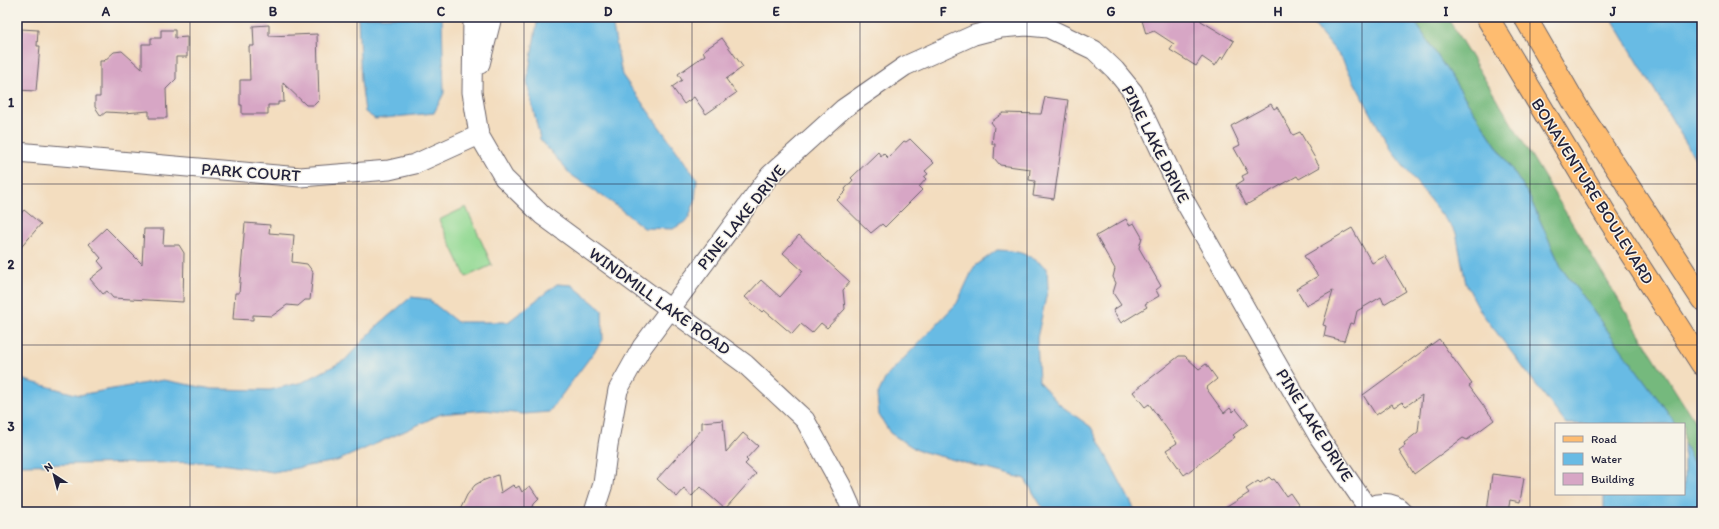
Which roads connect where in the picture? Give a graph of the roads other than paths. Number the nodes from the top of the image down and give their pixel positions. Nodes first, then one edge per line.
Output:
1 (473, 17) edge
2 (492, 17) edge
3 (1487, 17) edge
4 (1525, 17) edge
5 (472, 92) junction
6 (479, 135) junction
7 (17, 152) edge
8 (1702, 299) edge
9 (670, 308) junction
10 (1702, 364) edge
11 (1365, 510) edge
12 (594, 512) edge
13 (853, 512) edge
14 (1403, 512) edge

1 - 5 street, WINDMILL LAKE ROAD
2 - 5 street, WINDMILL LAKE ROAD
3 - 10 main road, BONAVENTURE BOULEVARD
4 - 8 main road, BONAVENTURE BOULEVARD
5 - 6 street, WINDMILL LAKE ROAD
6 - 7 street, PARK COURT
6 - 9 street, WINDMILL LAKE ROAD
9 - 11 street, PINE LAKE DRIVE
9 - 12 street, PINE LAKE DRIVE
9 - 13 street, WINDMILL LAKE ROAD
11 - 14 street, PINE LAKE DRIVE

